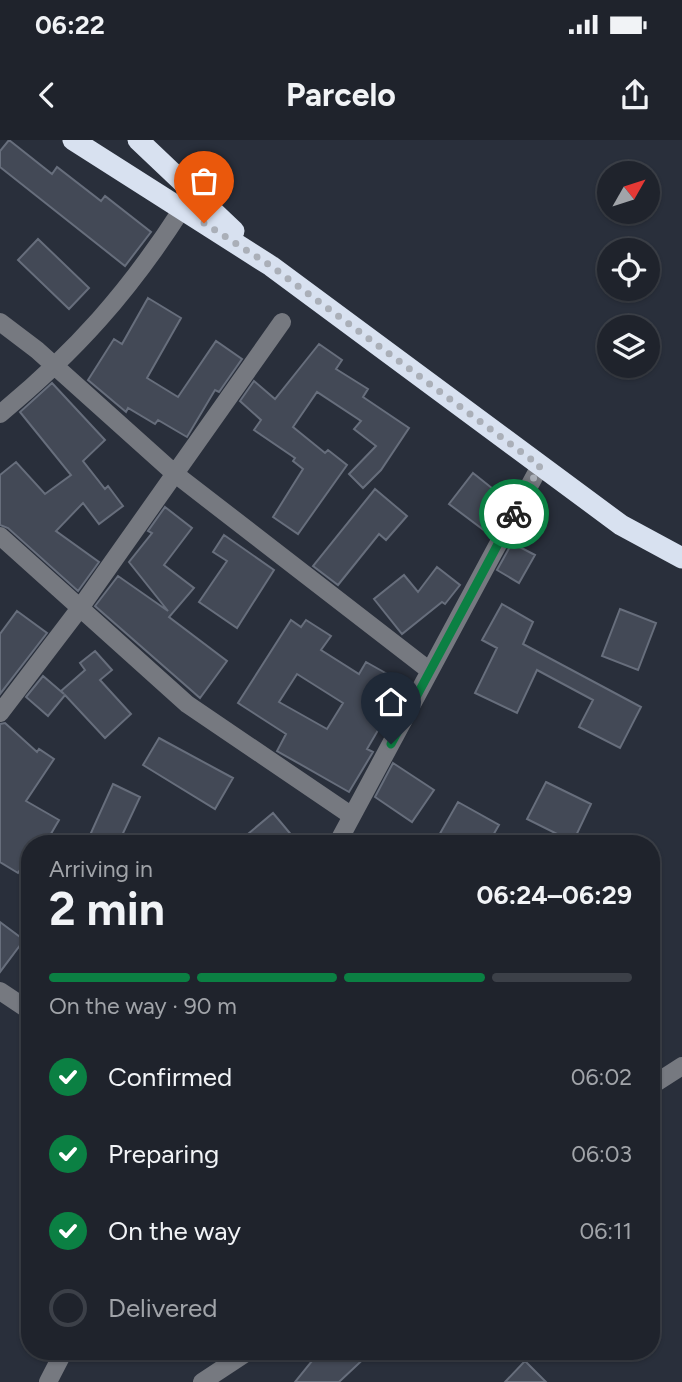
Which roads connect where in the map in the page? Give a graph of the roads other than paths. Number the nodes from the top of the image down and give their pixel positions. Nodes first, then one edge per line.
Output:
1 (73, 140) edge
2 (138, 140) edge
3 (181, 209) junction
4 (271, 266) junction
5 (0, 321) edge
6 (282, 322) dead end
7 (56, 368) junction
8 (0, 414) edge
9 (540, 466) junction
10 (174, 473) junction
11 (0, 536) edge
12 (682, 558) edge
13 (80, 608) junction
14 (430, 671) junction
15 (0, 713) edge
16 (352, 816) junction
17 (342, 835) edge
18 (0, 990) edge
19 (21, 1005) edge
20 (682, 1066) edge
21 (660, 1080) edge
22 (59, 1360) edge
23 (235, 1360) edge
24 (47, 1382) edge
25 (202, 1382) edge

1 - 3 highway
2 - 4 highway
3 - 4 highway
3 - 7 street
4 - 9 highway
5 - 7 street
6 - 10 street
7 - 8 street
7 - 10 street
9 - 12 highway
9 - 14 street
10 - 13 street
10 - 14 street
11 - 13 street
13 - 15 street
13 - 16 street
14 - 16 street
16 - 17 street
18 - 19 street
20 - 21 street
22 - 24 street
23 - 25 street

